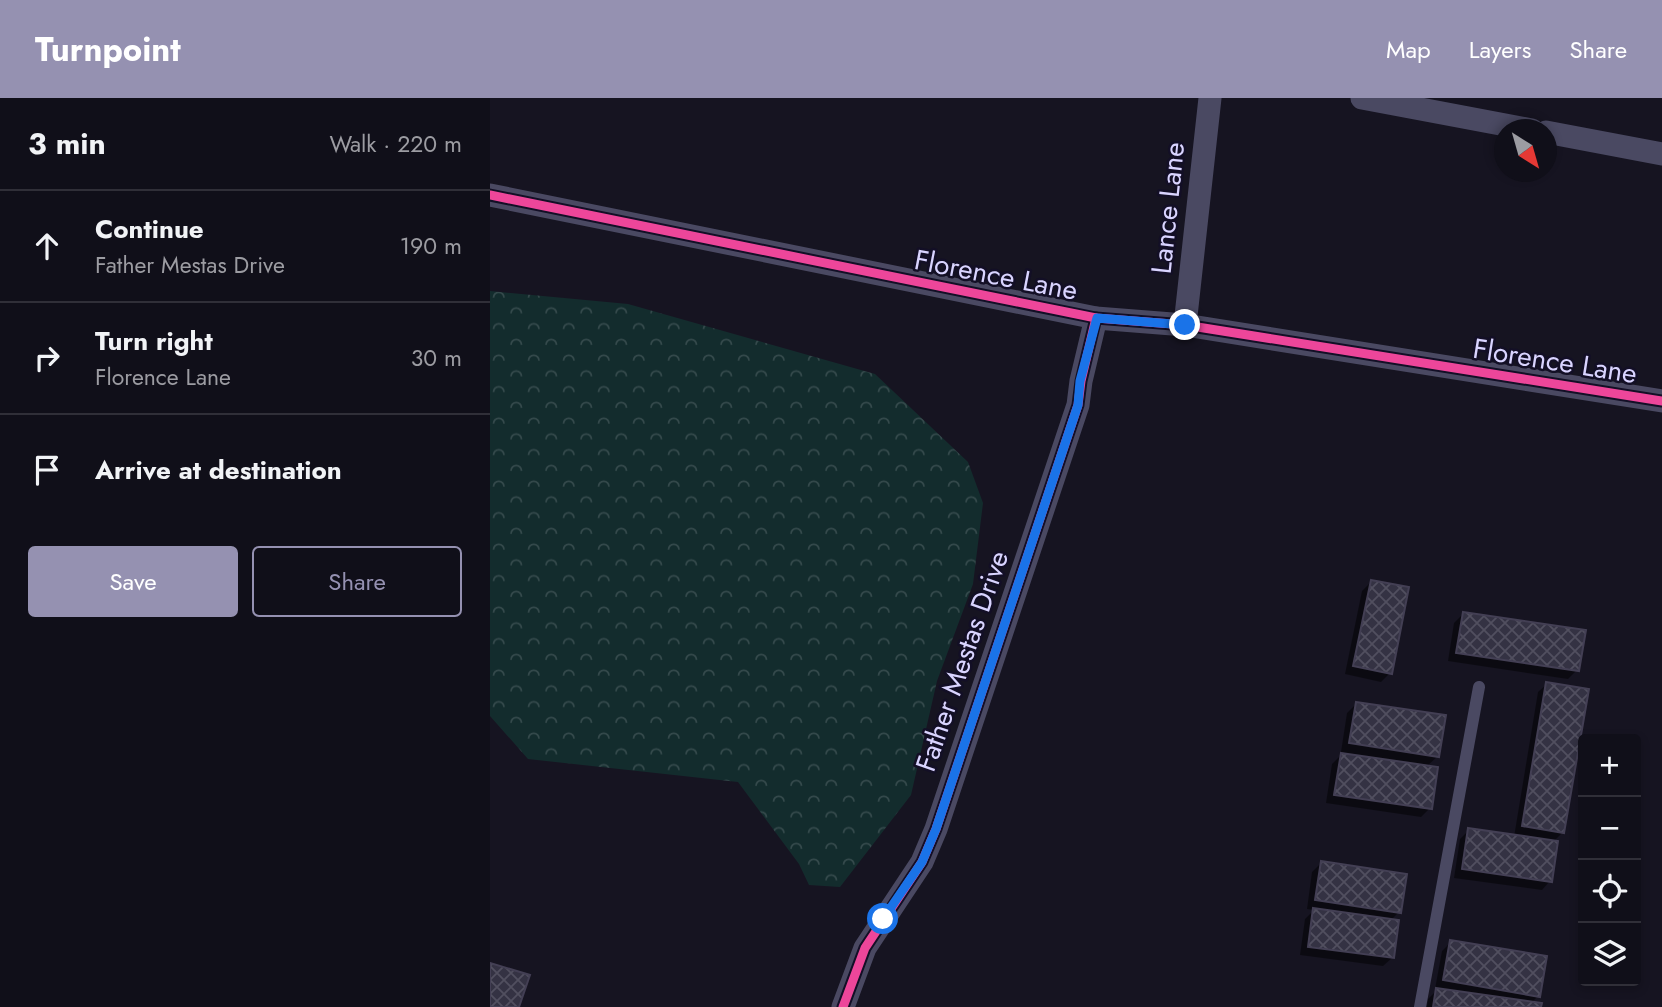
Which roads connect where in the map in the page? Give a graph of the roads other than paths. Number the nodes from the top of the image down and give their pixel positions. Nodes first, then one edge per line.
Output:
1 (1210, 98) edge
2 (1362, 98) edge
3 (1494, 123) edge
4 (1557, 134) edge
5 (1662, 153) edge
6 (490, 195) edge
7 (1097, 318) junction
8 (1185, 325) junction
9 (1662, 401) edge
10 (1479, 687) dead end
11 (843, 1007) edge
12 (1420, 1007) edge

1 - 8 street, Lance Lane
2 - 3 street
4 - 5 street
6 - 7 street, Florence Lane
7 - 8 street, Florence Lane
7 - 11 street, Father Mestas Drive
8 - 9 street, Florence Lane
10 - 12 lane

